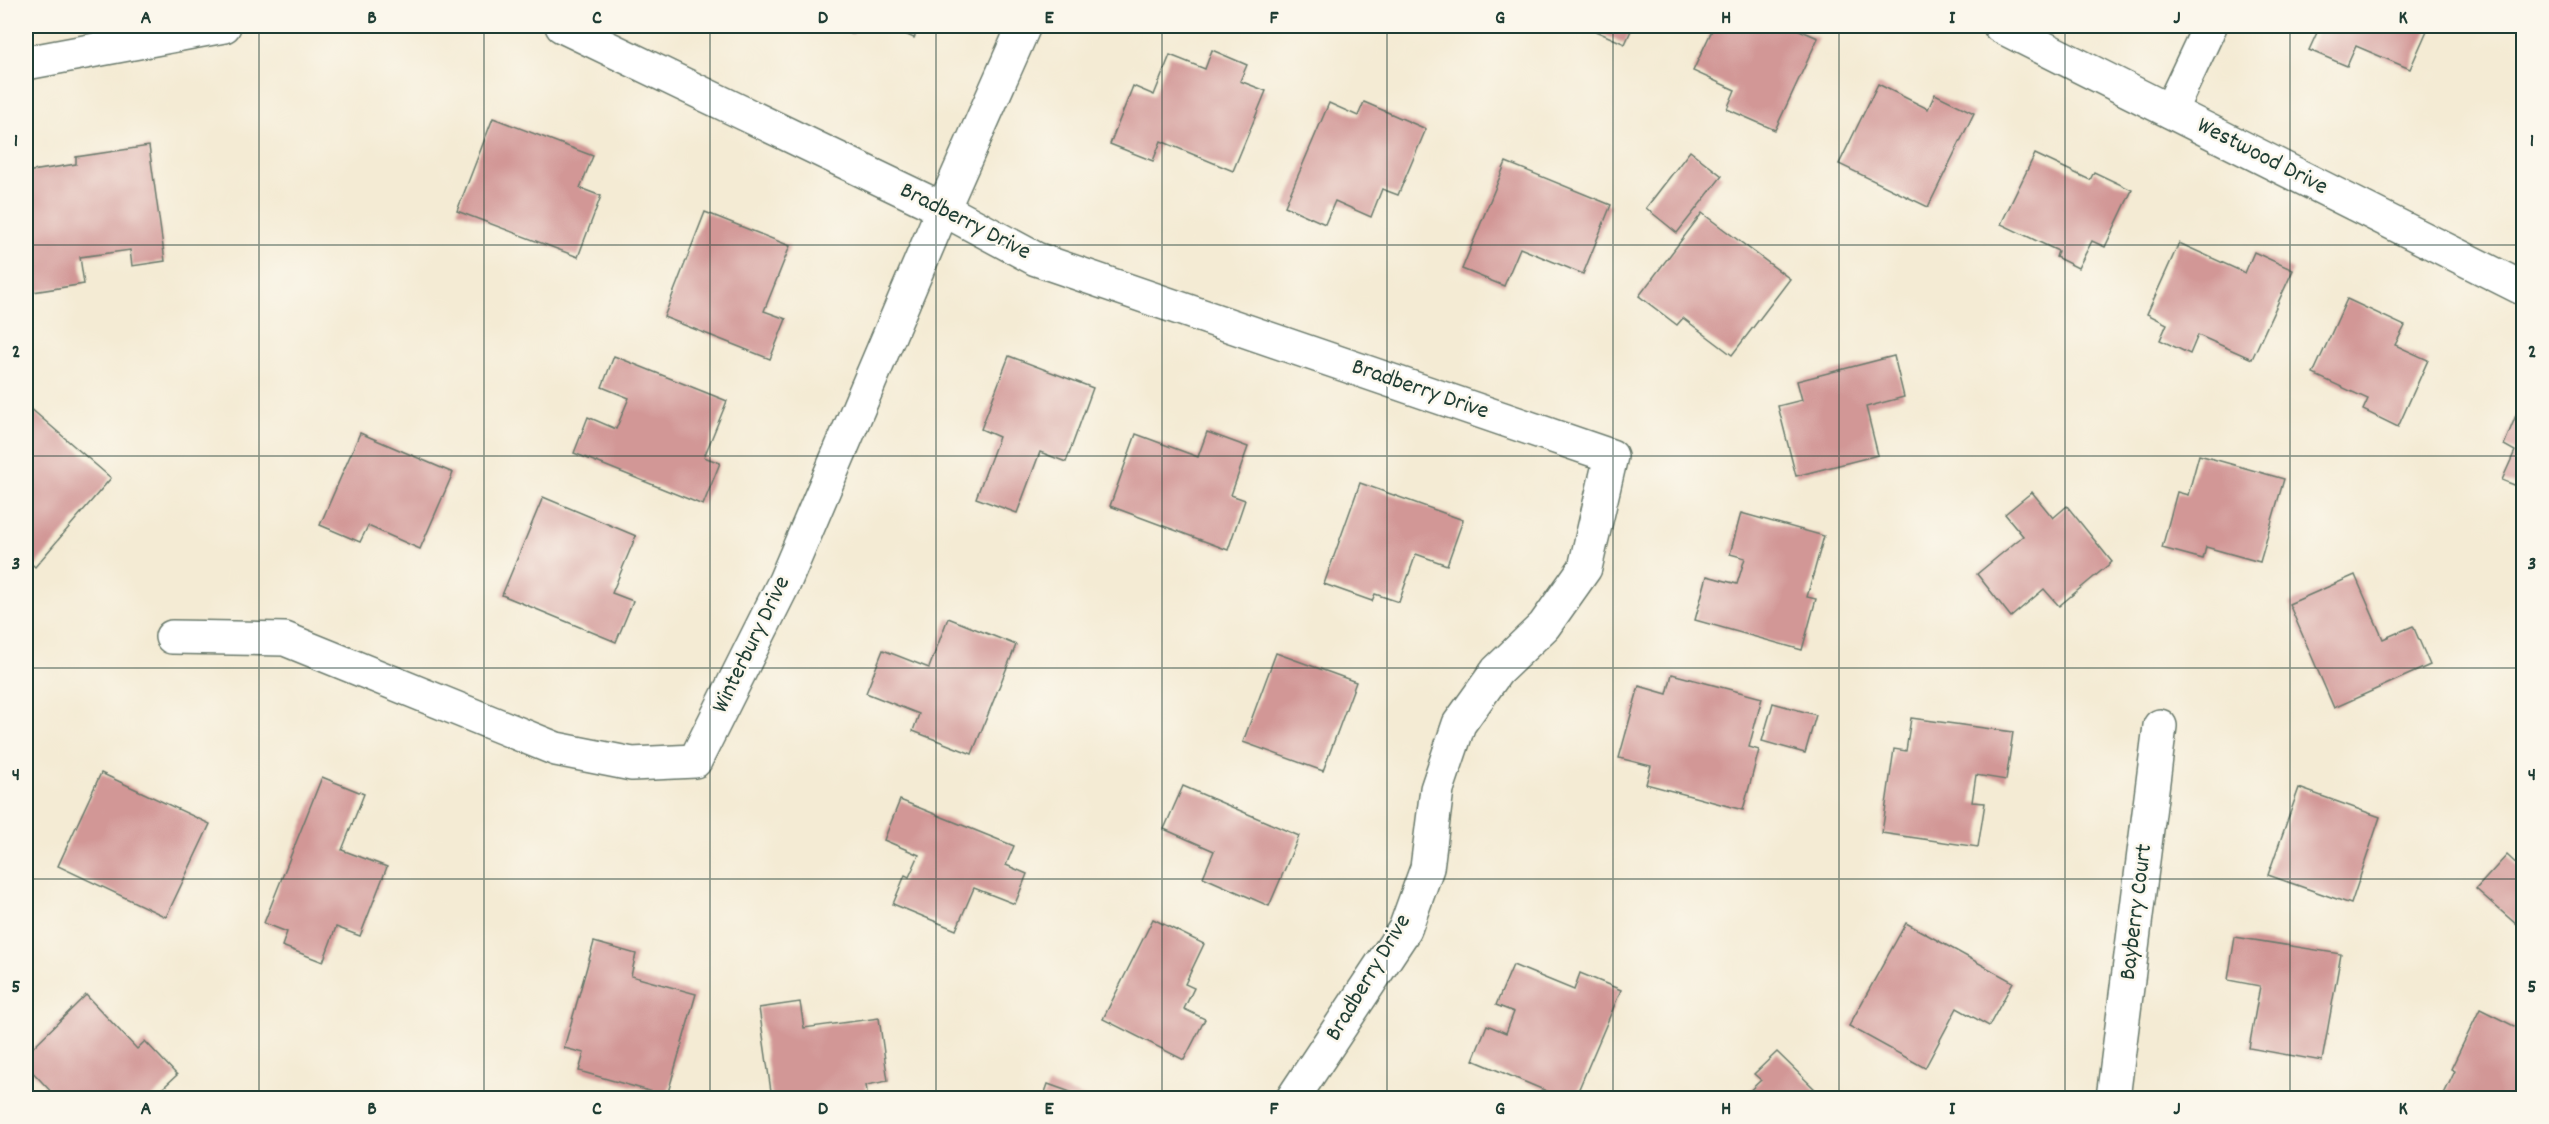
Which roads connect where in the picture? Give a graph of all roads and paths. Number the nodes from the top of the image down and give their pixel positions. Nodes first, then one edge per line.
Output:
1 (224, 26) edge
2 (562, 26) edge
3 (1024, 26) edge
4 (2000, 26) edge
5 (2210, 26) edge
6 (26, 63) edge
7 (2170, 111) junction
8 (943, 209) junction
9 (2523, 289) edge
10 (172, 637) dead end
11 (2160, 726) dead end
12 (1293, 1098) edge
13 (2113, 1098) edge

1 - 6 street
2 - 8 street, Bradberry Drive
3 - 8 street, Winterbury Drive
4 - 7 street, Westwood Drive
5 - 7 street
7 - 9 street, Westwood Drive
8 - 10 street, Winterbury Drive
8 - 12 street, Bradberry Drive
11 - 13 street, Bayberry Court

